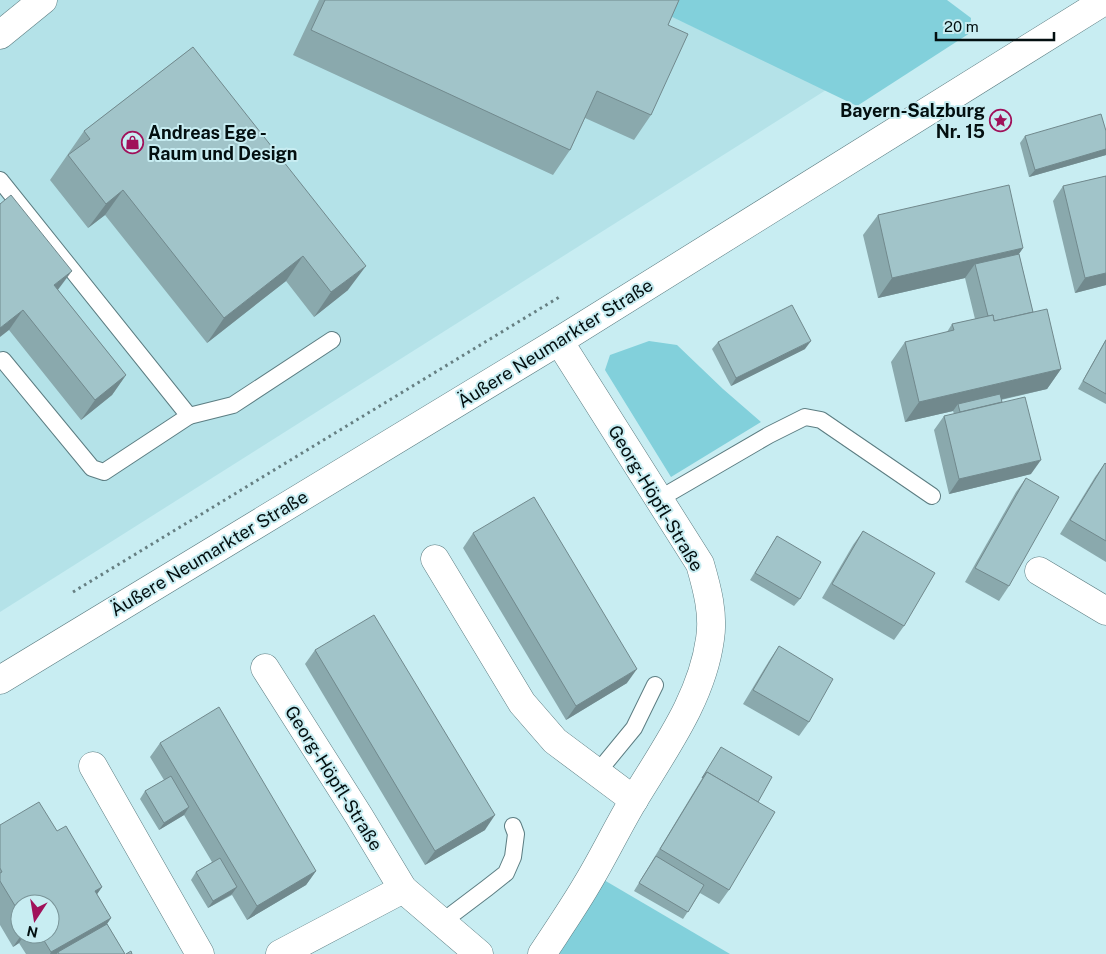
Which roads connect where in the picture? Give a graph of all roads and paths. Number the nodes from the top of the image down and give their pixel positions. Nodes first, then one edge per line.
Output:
1 (43, 0) edge
2 (1106, 0) edge
3 (0, 35) edge
4 (0, 180) edge
5 (568, 292) dead end
6 (332, 340) dead end
7 (559, 341) junction
8 (3, 360) dead end
9 (189, 416) junction
10 (932, 496) dead end
11 (659, 499) junction
12 (435, 559) dead end
13 (1039, 571) dead end
14 (67, 596) dead end
15 (1106, 611) edge
16 (265, 668) dead end
17 (0, 680) edge
18 (655, 685) dead end
19 (93, 766) dead end
20 (597, 773) junction
21 (634, 800) junction
22 (513, 826) dead end
23 (403, 889) junction
24 (442, 922) junction
25 (200, 954) edge
26 (280, 954) edge
27 (479, 954) edge
28 (542, 954) edge

1 - 3 street
2 - 7 street, Äußere Neumarkter Straße
4 - 9 lane
5 - 14 path
6 - 9 lane
7 - 11 street, Georg-Höpfl-Straße
7 - 17 street, Äußere Neumarkter Straße
8 - 9 lane
10 - 11 lane
11 - 21 street, Georg-Höpfl-Straße
12 - 20 street
13 - 15 street
16 - 23 street, Georg-Höpfl-Straße
18 - 20 lane
19 - 25 street
20 - 21 street
21 - 28 street, Georg-Höpfl-Straße
22 - 24 lane
23 - 24 street, Georg-Höpfl-Straße
23 - 26 street
24 - 27 street, Georg-Höpfl-Straße

